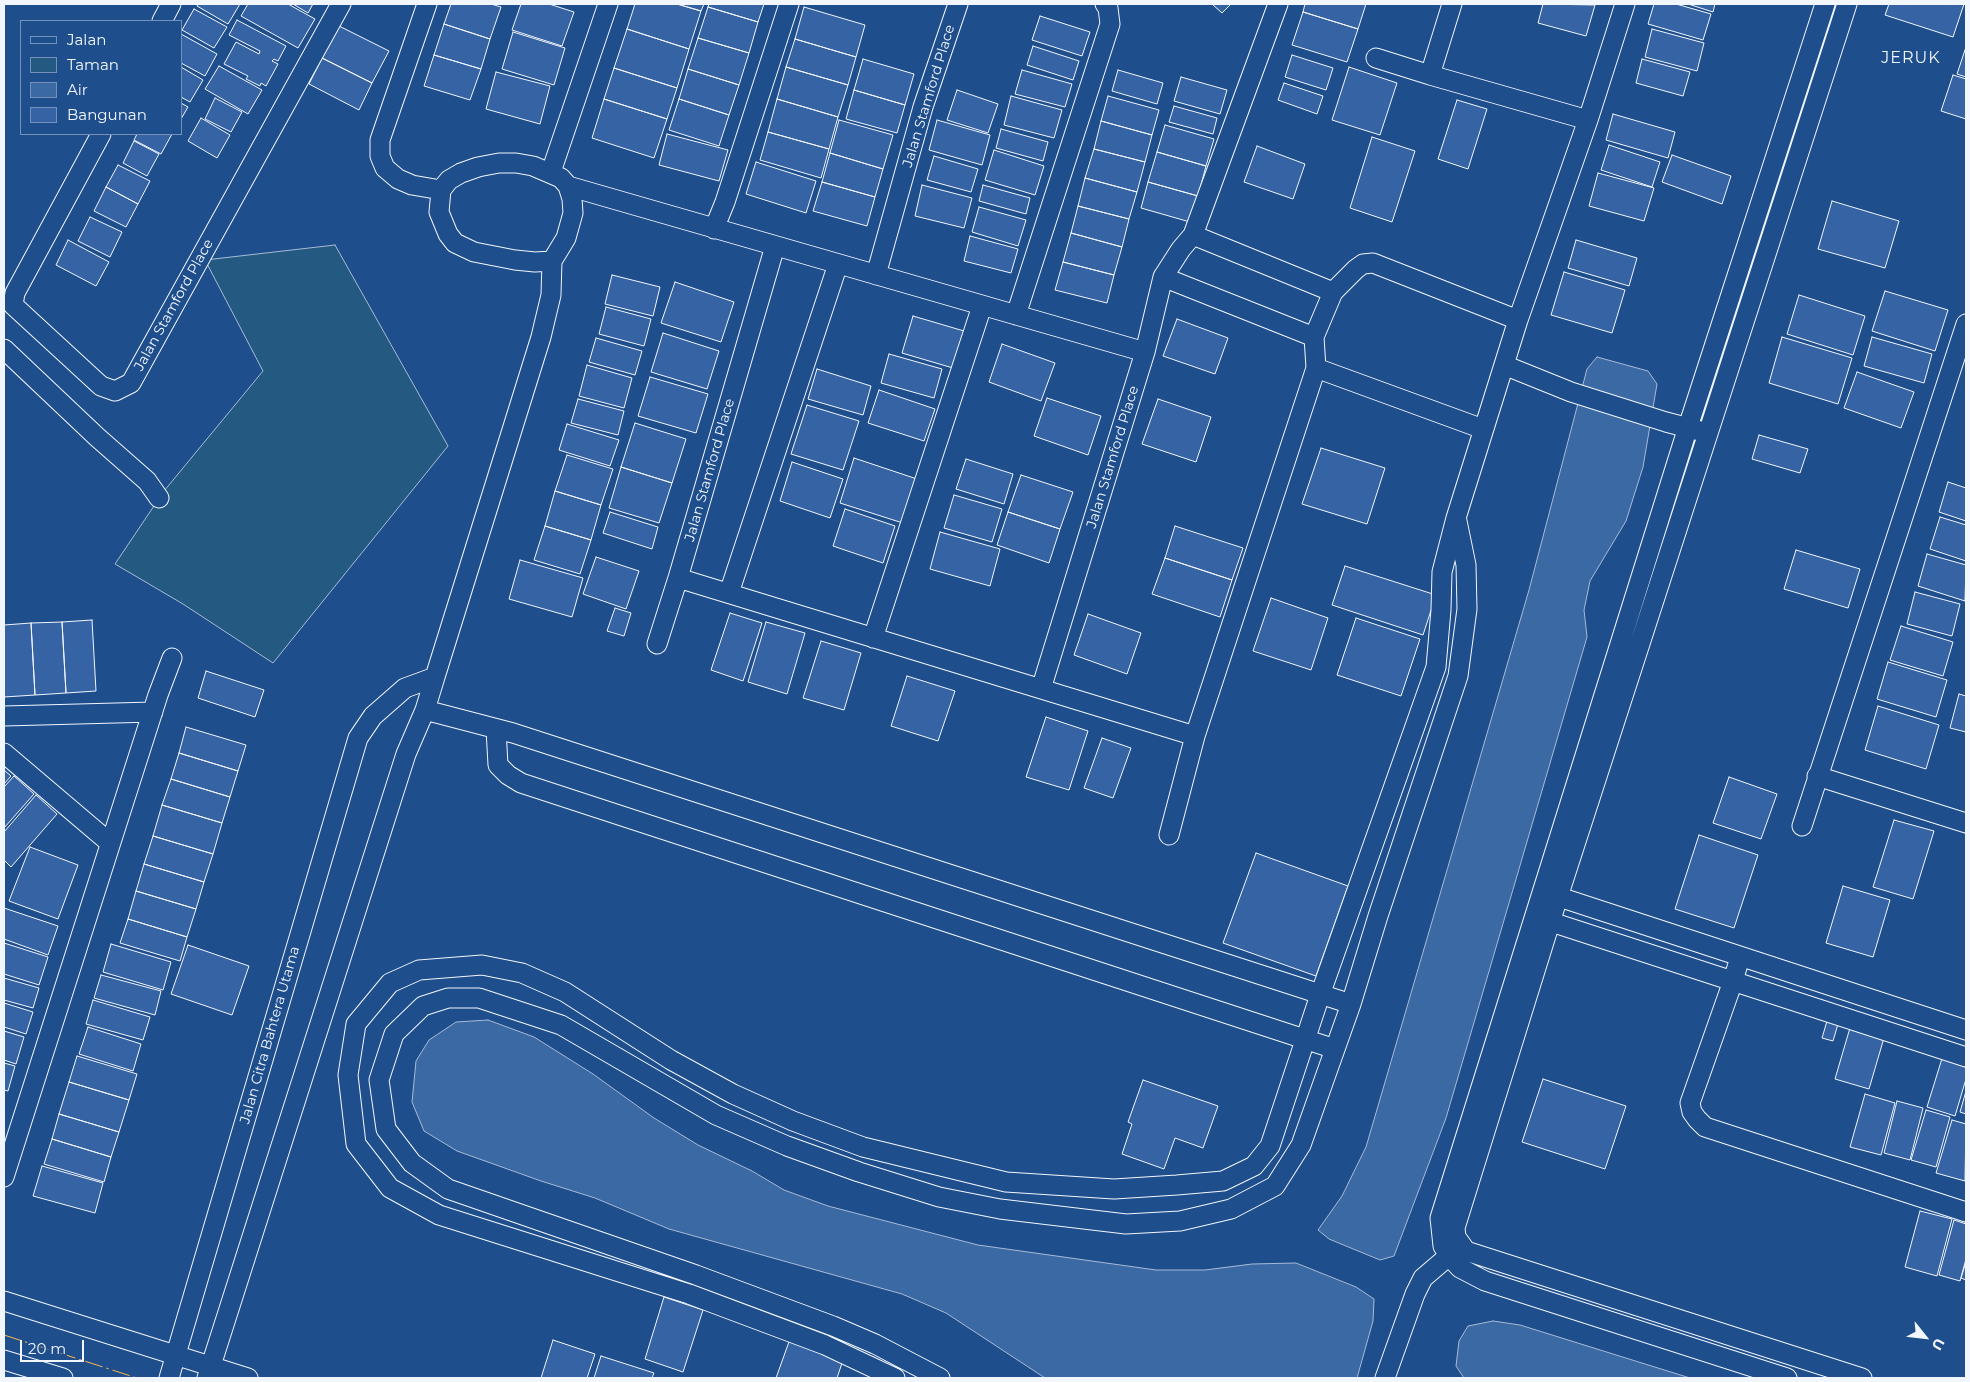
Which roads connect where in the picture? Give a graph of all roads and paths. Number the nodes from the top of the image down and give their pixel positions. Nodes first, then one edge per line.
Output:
1 (171, 4) edge
2 (341, 4) edge
3 (427, 4) edge
4 (608, 4) edge
5 (788, 4) edge
6 (958, 4) edge
7 (1105, 4) edge
8 (1278, 4) edge
9 (1452, 4) edge
10 (1625, 4) edge
11 (1825, 4) edge
12 (1847, 4) edge
13 (163, 20) edge
14 (1376, 58) dead end
15 (1430, 75) junction
16 (1588, 120) junction
17 (100, 135) edge
18 (551, 172) junction
19 (568, 186) junction
20 (441, 190) junction
21 (714, 229) junction
22 (1193, 235) junction
23 (775, 246) junction
24 (552, 261) junction
25 (838, 264) junction
26 (876, 275) junction
27 (1163, 277) junction
28 (1333, 292) junction
29 (982, 306) junction
30 (1016, 315) junction
31 (1518, 320) junction
32 (1966, 324) edge
33 (1314, 338) junction
34 (4, 349) edge
35 (1145, 352) junction
36 (1504, 365) junction
37 (1316, 368) junction
38 (1688, 427) junction
39 (1483, 429) junction
40 (1709, 433) junction
41 (159, 498) dead end
42 (1456, 518) junction
43 (678, 578) junction
44 (729, 593) junction
45 (873, 638) junction
46 (657, 644) dead end
47 (172, 658) dead end
48 (435, 677) junction
49 (1041, 689) junction
50 (425, 710) junction
51 (153, 712) junction
52 (4, 716) edge
53 (496, 729) junction
54 (1195, 736) junction
55 (4, 753) edge
56 (1817, 776) junction
57 (1966, 822) edge
58 (1802, 826) dead end
59 (1169, 836) dead end
60 (110, 844) junction
61 (1550, 894) junction
62 (1542, 919) junction
63 (1740, 957) junction
64 (1734, 980) junction
65 (1320, 995) junction
66 (1351, 1004) junction
67 (1966, 1030) edge
68 (1306, 1038) junction
69 (1335, 1049) junction
70 (1966, 1057) edge
71 (4, 1178) edge
72 (1966, 1212) edge
73 (1455, 1251) junction
74 (4, 1301) edge
75 (175, 1356) junction
76 (4, 1360) edge
77 (208, 1372) edge
78 (62, 1378) edge
79 (169, 1378) edge
80 (248, 1378) edge
81 (895, 1378) edge
82 (940, 1378) edge
83 (1385, 1378) edge
84 (1787, 1378) edge
85 (1862, 1378) edge

1 - 13 street
2 - 17 street, Jalan Stamford Place
3 - 20 street
4 - 18 street
5 - 21 street
6 - 26 street, Jalan Stamford Place
7 - 30 street
8 - 22 street, Jalan Stamford Place
9 - 15 street
10 - 16 street
11 - 38 street
12 - 40 street
14 - 15 street
15 - 16 street
16 - 31 street
18 - 19 street
18 - 20 street
19 - 21 street
19 - 24 street
20 - 24 street
21 - 23 street
22 - 27 street, Jalan Stamford Place
22 - 28 street
23 - 25 street
23 - 43 street, Jalan Stamford Place
24 - 48 street
25 - 26 street
25 - 44 street
26 - 29 street
27 - 33 street
27 - 35 street, Jalan Stamford Place
28 - 31 street
28 - 33 street
29 - 30 street
29 - 45 street
30 - 35 street
31 - 36 street
32 - 56 street
33 - 37 street
34 - 41 street
35 - 49 street, Jalan Stamford Place
36 - 38 street
36 - 39 street
37 - 39 street
37 - 54 street
38 - 40 street
38 - 61 street
39 - 42 street
40 - 61 street
42 - 65 street
42 - 66 street
43 - 44 street
43 - 46 street, Jalan Stamford Place
44 - 45 street
45 - 49 street
47 - 51 street
48 - 50 street
48 - 75 street, Jalan Citra Bahtera Utama
49 - 54 street
50 - 53 street
50 - 77 street
51 - 52 street
51 - 60 street
53 - 65 street
53 - 68 street
54 - 59 street
55 - 60 street
56 - 57 street
56 - 58 street
60 - 71 street
61 - 62 street
61 - 63 street
62 - 64 street
62 - 73 street
63 - 64 street
63 - 67 street
64 - 70 street
64 - 72 street
65 - 66 street
65 - 68 street
66 - 69 street
68 - 69 street
68 - 81 street
69 - 82 street
73 - 83 street
73 - 84 street
73 - 85 street
74 - 75 street
75 - 77 street
75 - 79 street, Jalan Citra Bahtera Utama
76 - 78 street
77 - 80 street

